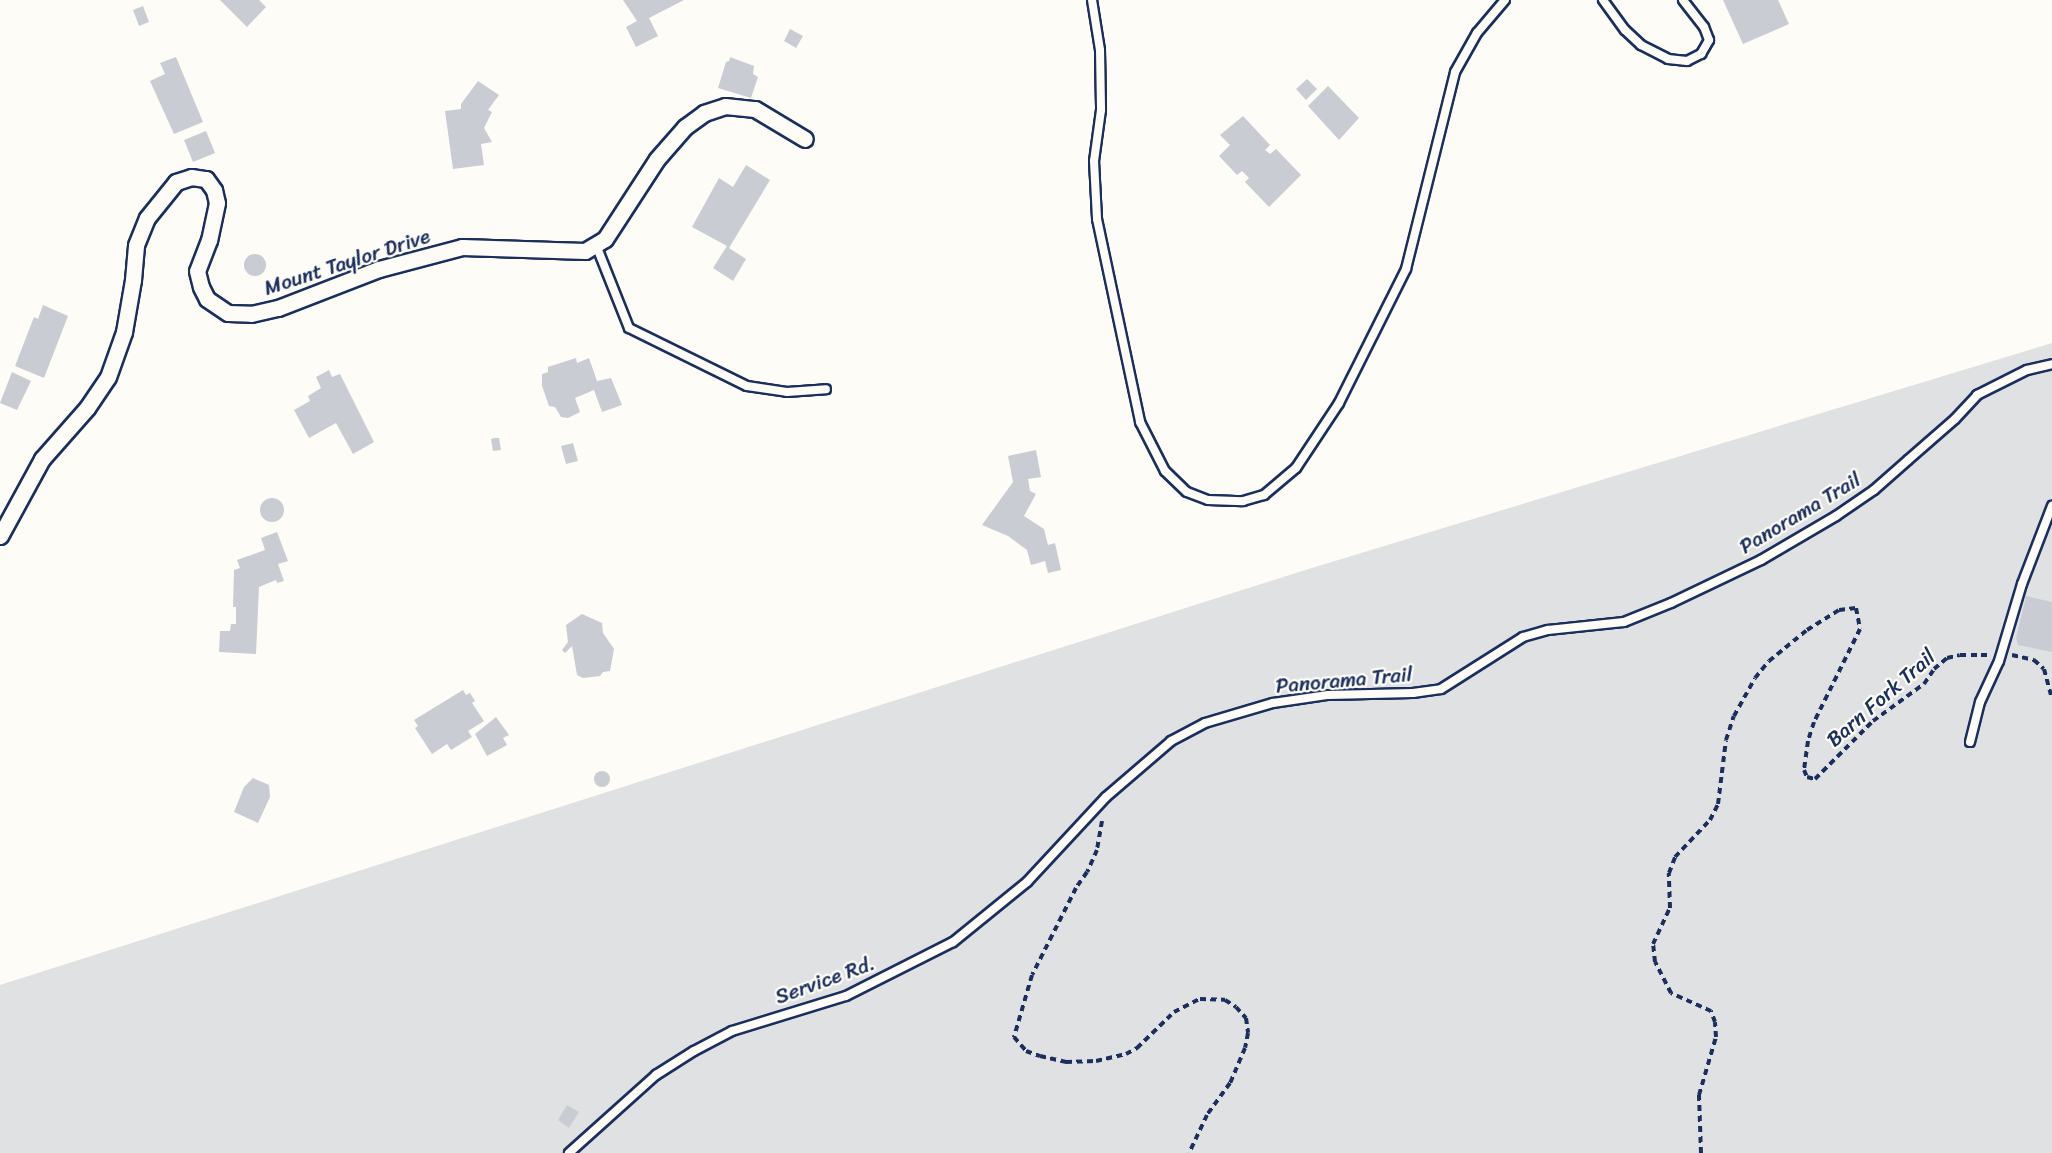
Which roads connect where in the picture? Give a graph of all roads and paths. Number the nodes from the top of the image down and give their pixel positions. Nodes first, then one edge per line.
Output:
1 (1092, 0) edge
2 (1505, 0) edge
3 (1603, 0) edge
4 (1683, 0) edge
5 (805, 139) dead end
6 (596, 245) junction
7 (2052, 364) edge
8 (826, 389) dead end
9 (2052, 506) edge
10 (0, 536) edge
11 (2001, 654) junction
12 (2052, 698) edge
13 (1970, 742) dead end
14 (1106, 797) junction
15 (569, 1153) edge
16 (1189, 1153) edge
17 (1701, 1153) edge

1 - 2 lane
3 - 4 lane
5 - 6 street
6 - 8 lane
6 - 10 street, Mount Taylor Drive
7 - 14 lane, Panorama Trail
9 - 11 lane
11 - 12 path
11 - 13 lane
11 - 17 path, Barn Fork Trail
14 - 15 lane, Service Rd.
14 - 16 path

